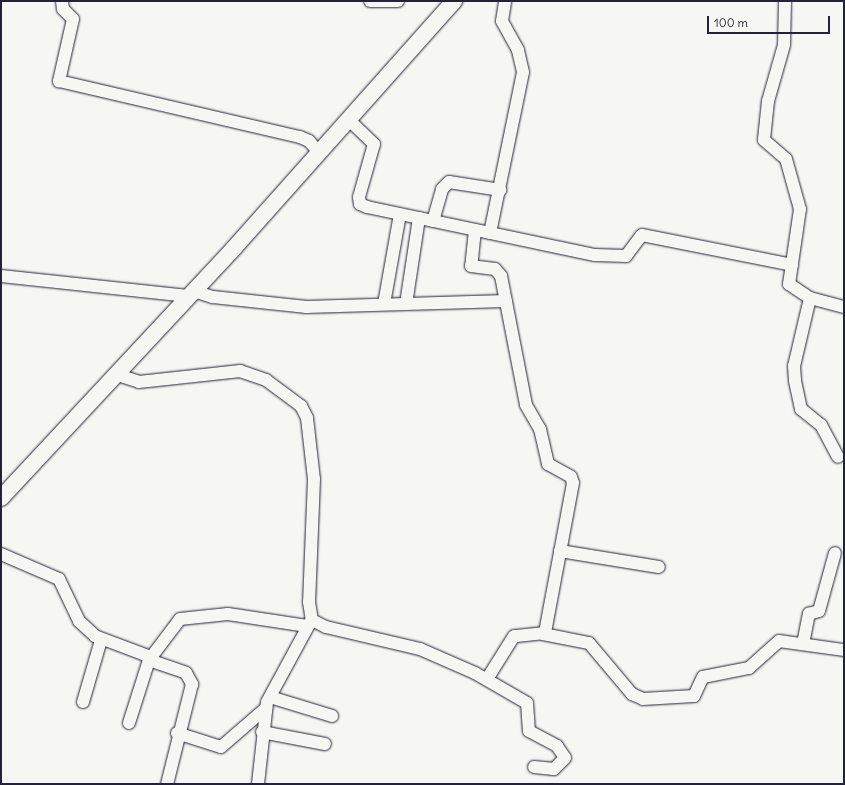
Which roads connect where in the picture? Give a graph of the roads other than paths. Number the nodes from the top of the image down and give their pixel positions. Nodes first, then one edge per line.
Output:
1 (62, 1) edge
2 (370, 1) edge
3 (398, 1) edge
4 (453, 1) edge
5 (505, 1) edge
6 (785, 1) edge
7 (348, 119) junction
8 (319, 152) junction
9 (500, 190) junction
10 (400, 214) junction
11 (419, 218) junction
12 (433, 221) junction
13 (475, 230) junction
14 (490, 233) junction
15 (792, 265) junction
16 (1, 276) edge
17 (191, 294) junction
18 (810, 298) junction
19 (506, 301) junction
20 (384, 304) junction
21 (406, 304) junction
22 (844, 307) edge
23 (114, 374) junction
24 (838, 457) dead end
25 (1, 498) edge
26 (560, 551) junction
27 (835, 553) dead end
28 (1, 554) edge
29 (659, 567) dead end
30 (310, 623) junction
31 (543, 634) junction
32 (101, 640) junction
33 (803, 644) junction
34 (844, 650) edge
35 (150, 659) junction
36 (487, 680) junction
37 (83, 702) dead end
38 (268, 703) junction
39 (332, 716) dead end
40 (129, 723) dead end
41 (262, 732) junction
42 (177, 733) junction
43 (325, 744) dead end
44 (534, 767) dead end
45 (168, 784) edge
46 (258, 784) edge

1 - 8 street
2 - 3 street
4 - 7 main road
5 - 9 street
6 - 15 street
7 - 8 main road
7 - 10 street
8 - 17 main road
9 - 12 street
9 - 14 street
10 - 11 street
10 - 20 street
11 - 12 street
11 - 21 street
12 - 13 street
13 - 14 street
13 - 19 street
14 - 15 street
15 - 18 street
16 - 17 street
17 - 20 street
17 - 23 main road
18 - 22 street
18 - 24 street
19 - 21 street
19 - 26 street
20 - 21 street
23 - 25 main road
23 - 30 street
26 - 29 street
26 - 31 street
27 - 33 street
28 - 32 street
30 - 35 street
30 - 36 street
30 - 38 street
31 - 33 street
31 - 36 street
32 - 35 street
32 - 37 street
33 - 34 street
35 - 40 street
35 - 42 street
36 - 44 street
38 - 39 street
38 - 41 street
38 - 42 street
41 - 43 street
41 - 46 street
42 - 45 street

